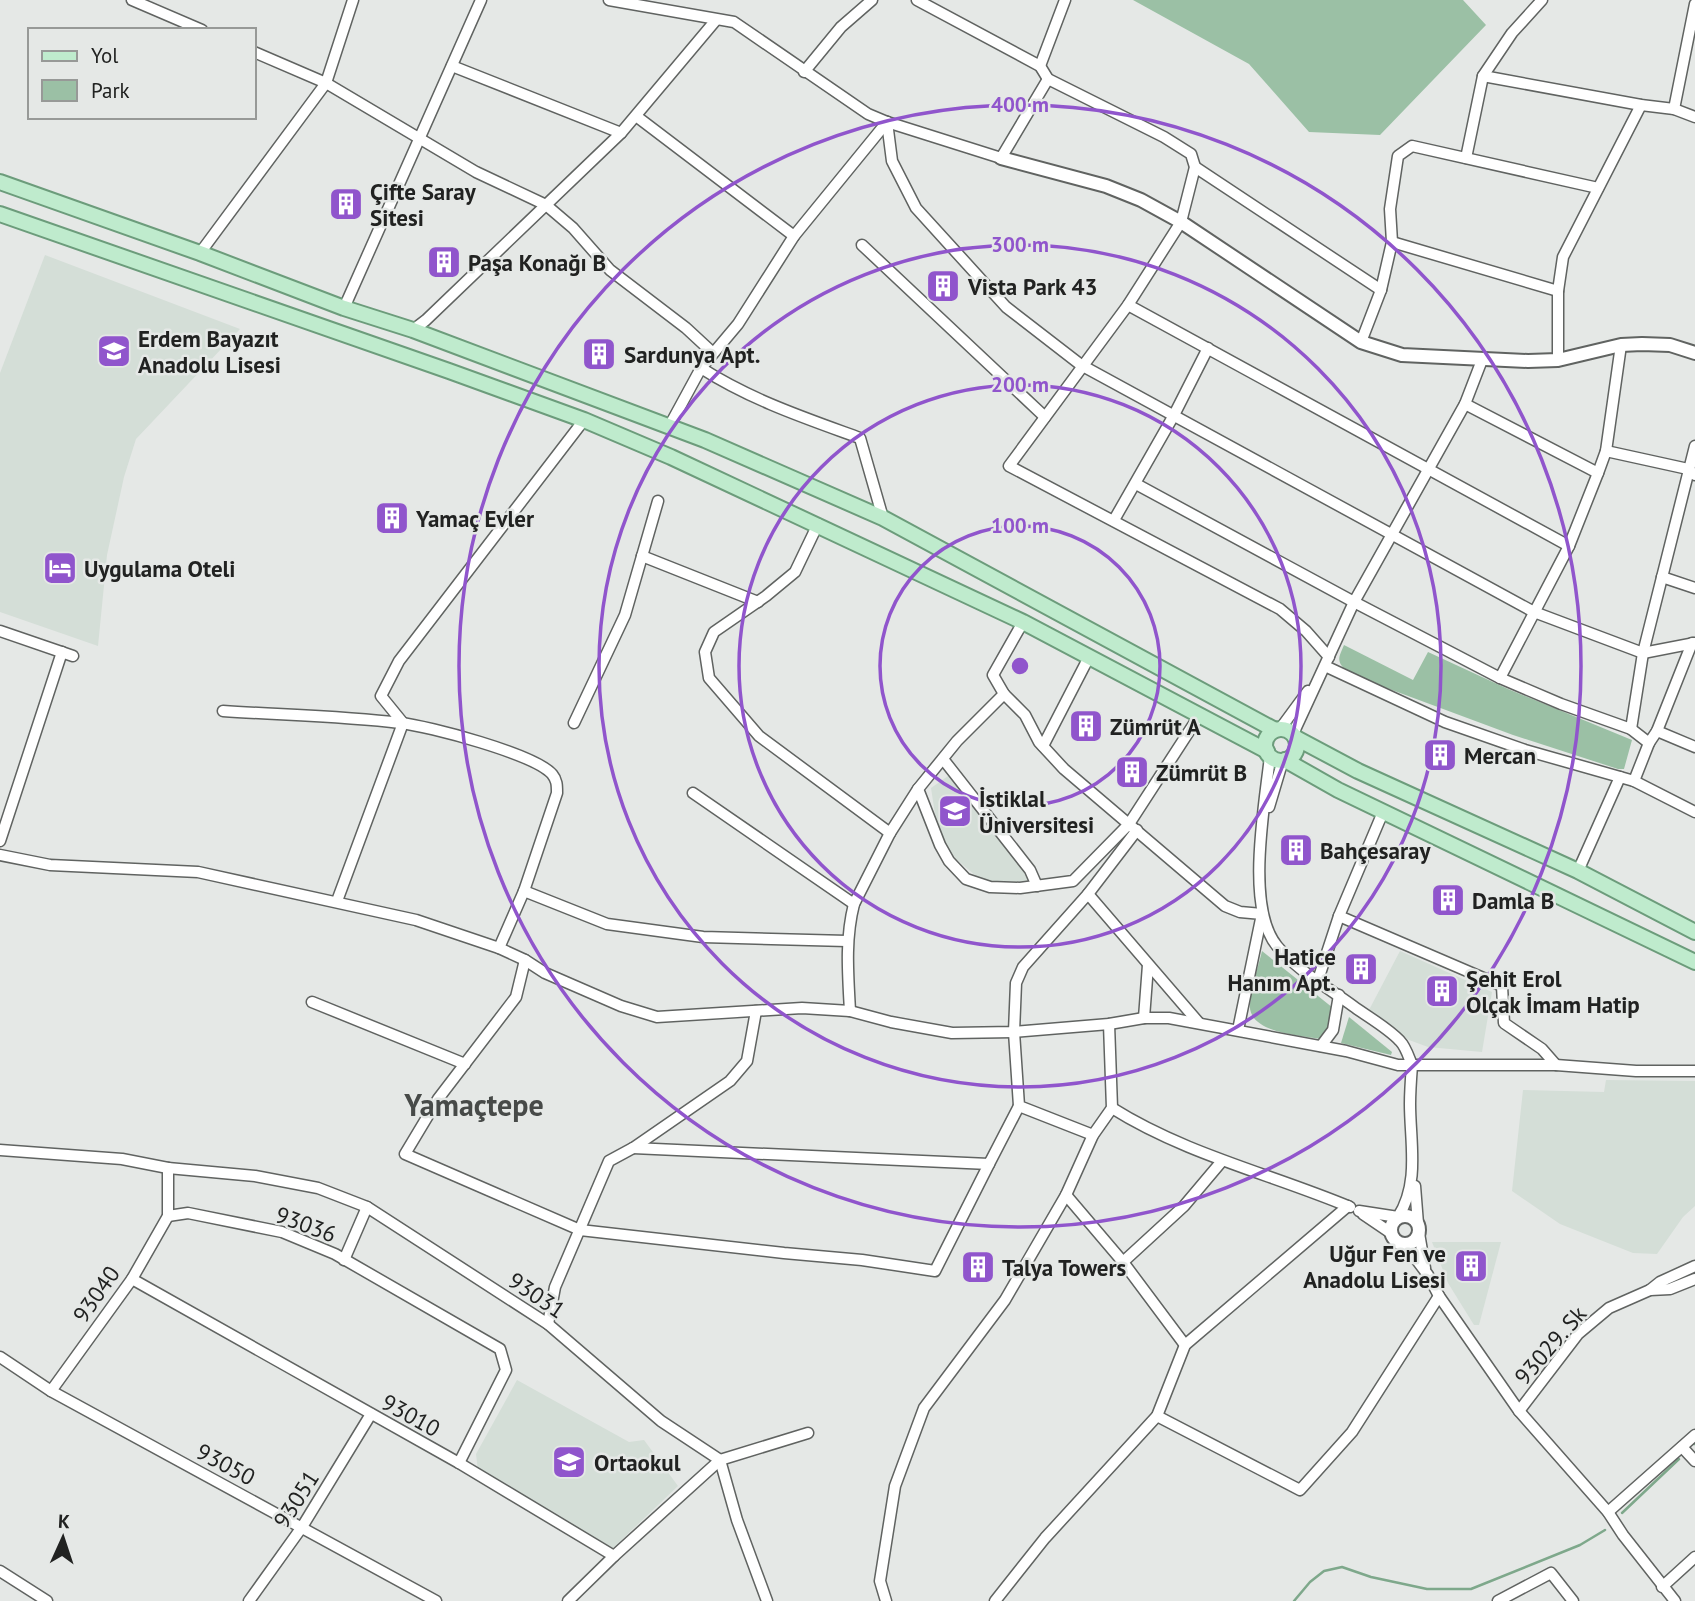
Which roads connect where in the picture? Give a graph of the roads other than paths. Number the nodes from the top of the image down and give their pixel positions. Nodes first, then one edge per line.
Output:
1 (132, 0) edge
2 (353, 0) edge
3 (481, 0) edge
4 (609, 0) edge
5 (872, 0) edge
6 (917, 0) edge
7 (1065, 0) edge
8 (1542, 0) edge
9 (1695, 4) edge
10 (716, 20) junction
11 (197, 28) edge
12 (256, 53) edge
13 (452, 66) junction
14 (1040, 66) junction
15 (804, 72) junction
16 (1483, 76) junction
17 (1048, 79) junction
18 (326, 83) junction
19 (1641, 105) junction
20 (1674, 109) junction
21 (636, 116) junction
22 (1695, 117) edge
23 (887, 122) junction
24 (621, 134) junction
25 (420, 140) junction
26 (1001, 158) junction
27 (1466, 158) junction
28 (1195, 166) junction
29 (0, 182) edge
30 (1598, 188) junction
31 (546, 205) junction
32 (0, 214) edge
33 (1181, 222) junction
34 (794, 236) junction
35 (1392, 242) junction
36 (862, 245) dead end
37 (200, 253) junction
38 (1381, 290) junction
39 (1558, 291) junction
40 (1128, 305) junction
41 (344, 308) junction
42 (413, 330) junction
43 (1362, 342) junction
44 (1621, 345) junction
45 (1208, 348) junction
46 (713, 353) junction
47 (1695, 354) edge
48 (1482, 360) junction
49 (1558, 360) junction
50 (1082, 365) junction
51 (701, 368) junction
52 (1465, 404) junction
53 (1174, 415) junction
54 (1045, 417) junction
55 (584, 420) junction
56 (670, 425) junction
57 (1695, 446) edge
58 (1606, 451) junction
59 (1429, 469) junction
60 (1692, 472) edge
61 (1598, 473) junction
62 (1136, 484) junction
63 (658, 501) dead end
64 (883, 518) junction
65 (1114, 520) junction
66 (818, 524) junction
67 (1392, 537) junction
68 (1569, 546) junction
69 (642, 556) junction
70 (1662, 578) junction
71 (1695, 588) edge
72 (758, 602) junction
73 (1354, 602) junction
74 (1534, 612) junction
75 (1023, 622) junction
76 (0, 631) edge
77 (1693, 643) edge
78 (62, 652) junction
79 (1643, 653) junction
80 (73, 656) dead end
81 (1089, 657) junction
82 (1327, 662) junction
83 (1500, 678) junction
84 (1004, 694) junction
85 (223, 711) dead end
86 (1199, 716) junction
87 (403, 723) junction
88 (575, 723) dead end
89 (1631, 729) junction
90 (1657, 731) junction
91 (1286, 733) junction
92 (1649, 743) junction
93 (1043, 746) junction
94 (1695, 747) edge
95 (1276, 757) junction
96 (943, 759) junction
97 (1619, 777) junction
98 (1634, 781) junction
99 (918, 789) junction
100 (693, 793) dead end
101 (1383, 812) junction
102 (1695, 812) edge
103 (1133, 827) junction
104 (890, 833) junction
105 (0, 841) edge
106 (0, 855) edge
107 (1578, 871) junction
108 (1037, 886) junction
109 (524, 891) junction
110 (1087, 894) junction
111 (337, 901) junction
112 (854, 904) junction
113 (1262, 914) junction
114 (1339, 916) junction
115 (1695, 932) edge
116 (847, 941) junction
117 (499, 948) junction
118 (526, 960) junction
119 (1695, 962) edge
120 (1148, 965) junction
121 (1317, 983) junction
122 (1339, 995) junction
123 (312, 1002) dead end
124 (755, 1011) junction
125 (850, 1011) junction
126 (1144, 1018) junction
127 (1109, 1024) junction
128 (1199, 1024) junction
129 (1238, 1030) junction
130 (1014, 1032) junction
131 (1321, 1046) junction
132 (465, 1064) junction
133 (1412, 1065) junction
134 (1556, 1065) junction
135 (1695, 1072) edge
136 (1019, 1106) junction
137 (1112, 1108) junction
138 (1093, 1135) junction
139 (633, 1148) junction
140 (0, 1150) edge
141 (1222, 1161) junction
142 (989, 1164) junction
143 (168, 1168) junction
144 (1413, 1168) junction
145 (1066, 1195) junction
146 (1348, 1206) junction
147 (367, 1208) junction
148 (1359, 1211) junction
149 (167, 1216) junction
150 (1398, 1217) junction
151 (1419, 1228) junction
152 (580, 1230) junction
153 (1396, 1238) junction
154 (344, 1259) junction
155 (1123, 1262) junction
156 (1695, 1266) edge
157 (1428, 1275) junction
158 (132, 1279) junction
159 (1695, 1279) edge
160 (1650, 1290) junction
161 (1439, 1297) junction
162 (548, 1324) junction
163 (1185, 1345) junction
164 (0, 1357) edge
165 (51, 1391) junction
166 (1519, 1411) junction
167 (371, 1415) junction
168 (1157, 1416) junction
169 (808, 1433) dead end
170 (1695, 1435) edge
171 (1682, 1447) junction
172 (1694, 1458) edge
173 (720, 1460) junction
174 (459, 1463) junction
175 (1608, 1512) junction
176 (302, 1527) junction
177 (614, 1556) junction
178 (1695, 1558) edge
179 (0, 1570) edge
180 (1662, 1587) junction
181 (47, 1601) edge
182 (249, 1601) edge
183 (436, 1601) edge
184 (568, 1601) edge
185 (767, 1601) edge
186 (886, 1601) edge
187 (995, 1601) edge
188 (1498, 1601) edge
189 (1573, 1601) edge
190 (1675, 1601) edge

1 - 11 street
2 - 18 street
3 - 13 street
4 - 10 street
5 - 15 street
6 - 14 street
7 - 14 street
8 - 16 street
9 - 20 street
10 - 15 street
10 - 21 street
12 - 18 street
13 - 24 street
13 - 25 street
14 - 17 street
15 - 23 street
16 - 19 street
16 - 27 street
17 - 26 street
17 - 28 street
18 - 25 street
18 - 37 street
19 - 20 street
19 - 30 street
20 - 22 street
21 - 24 street
21 - 34 street
23 - 26 street
23 - 34 street
23 - 50 street
24 - 31 street
25 - 31 street
25 - 41 street
26 - 33 street
27 - 30 street
27 - 35 street
28 - 33 street
28 - 38 street
29 - 37 main road
30 - 39 street
31 - 42 street
31 - 46 street
32 - 55 main road
33 - 40 street
33 - 43 street
34 - 46 street
35 - 38 street
35 - 39 street
36 - 54 street
37 - 41 main road
38 - 43 street
39 - 49 street
40 - 45 street
40 - 50 street
41 - 42 main road
42 - 56 main road
43 - 48 street
44 - 47 street
44 - 49 street
44 - 58 street
45 - 53 street
45 - 59 street
46 - 51 street
48 - 49 street
48 - 52 street
50 - 53 street
50 - 54 street
51 - 56 street
51 - 64 street
52 - 59 street
52 - 61 street
53 - 62 street
53 - 67 street
54 - 65 street
55 - 66 main road
55 - 87 street
56 - 64 main road
57 - 60 street
58 - 60 street
58 - 61 street
59 - 67 street
59 - 68 street
60 - 70 street
61 - 68 street
62 - 65 street
62 - 73 street
63 - 69 street
64 - 91 main road
65 - 82 street
66 - 72 street
66 - 75 main road
67 - 73 street
67 - 74 street
68 - 74 street
69 - 72 street
69 - 88 street
70 - 71 street
70 - 79 street
72 - 104 street
73 - 82 street
73 - 83 street
74 - 79 street
74 - 83 street
75 - 81 main road
75 - 84 street
76 - 78 street
77 - 79 street
77 - 90 street
78 - 80 street
78 - 105 street
79 - 89 street
81 - 86 main road
81 - 93 street
82 - 91 street
82 - 97 street
83 - 89 street
84 - 93 street
84 - 96 street
85 - 87 street
86 - 95 main road
86 - 103 street
87 - 109 street
87 - 111 street
89 - 92 street
90 - 92 street
90 - 94 street
91 - 95 main road
91 - 95 main road
91 - 107 main road
92 - 98 street
93 - 103 street
95 - 101 main road
95 - 113 street
96 - 99 street
96 - 108 street
97 - 98 street
97 - 107 street
98 - 102 street
99 - 104 street
99 - 108 street
100 - 112 street
101 - 114 street
101 - 119 main road
103 - 108 street
103 - 110 street
103 - 113 street
104 - 112 street
106 - 111 street
107 - 115 main road
109 - 116 street
109 - 117 street
110 - 120 street
110 - 130 street
111 - 117 street
112 - 116 street
113 - 121 street
113 - 129 street
114 - 121 street
114 - 134 street
116 - 125 street
117 - 118 street
118 - 124 street
118 - 132 street
120 - 126 street
120 - 128 street
121 - 122 street
122 - 131 street
122 - 133 street
123 - 132 street
124 - 125 street
124 - 139 street
125 - 130 street
126 - 127 street
126 - 128 street
127 - 130 street
127 - 137 street
128 - 129 street
129 - 131 street
130 - 136 street
131 - 133 street
132 - 152 street
133 - 134 street
133 - 144 street
134 - 135 street
136 - 138 street
136 - 142 street
137 - 138 street
137 - 141 street
138 - 145 street
139 - 142 street
139 - 152 street
140 - 143 street
141 - 146 street
141 - 155 street
142 - 152 street
143 - 147 street, 93031
143 - 149 street
144 - 150 street
144 - 151 street
145 - 155 street
145 - 186 street
146 - 148 street
146 - 163 street
147 - 154 street
147 - 162 street, 93031
148 - 150 street
148 - 153 street
149 - 154 street, 93036
149 - 158 street, 93040
150 - 151 street
150 - 153 street
151 - 153 street
151 - 157 street
152 - 162 street
153 - 157 street
154 - 174 street, 93036
155 - 163 street
156 - 160 street, 93029. Sk
157 - 161 street
158 - 165 street, 93040
158 - 167 street, 93010
159 - 160 street, 93029. Sk
160 - 166 street, 93029. Sk
161 - 166 street
161 - 168 street
162 - 173 street, 93031
163 - 168 street
164 - 165 street, 93050
165 - 176 street, 93050
166 - 175 street
167 - 174 street, 93010
167 - 176 street, 93051
168 - 187 street
169 - 173 street
170 - 171 street
171 - 172 street
171 - 175 street
173 - 177 street
173 - 185 street
174 - 177 street, 93010
175 - 180 street
176 - 182 street, 93051
176 - 183 street, 93050
177 - 184 street
178 - 180 street
179 - 181 street
180 - 190 street
188 - 189 street

